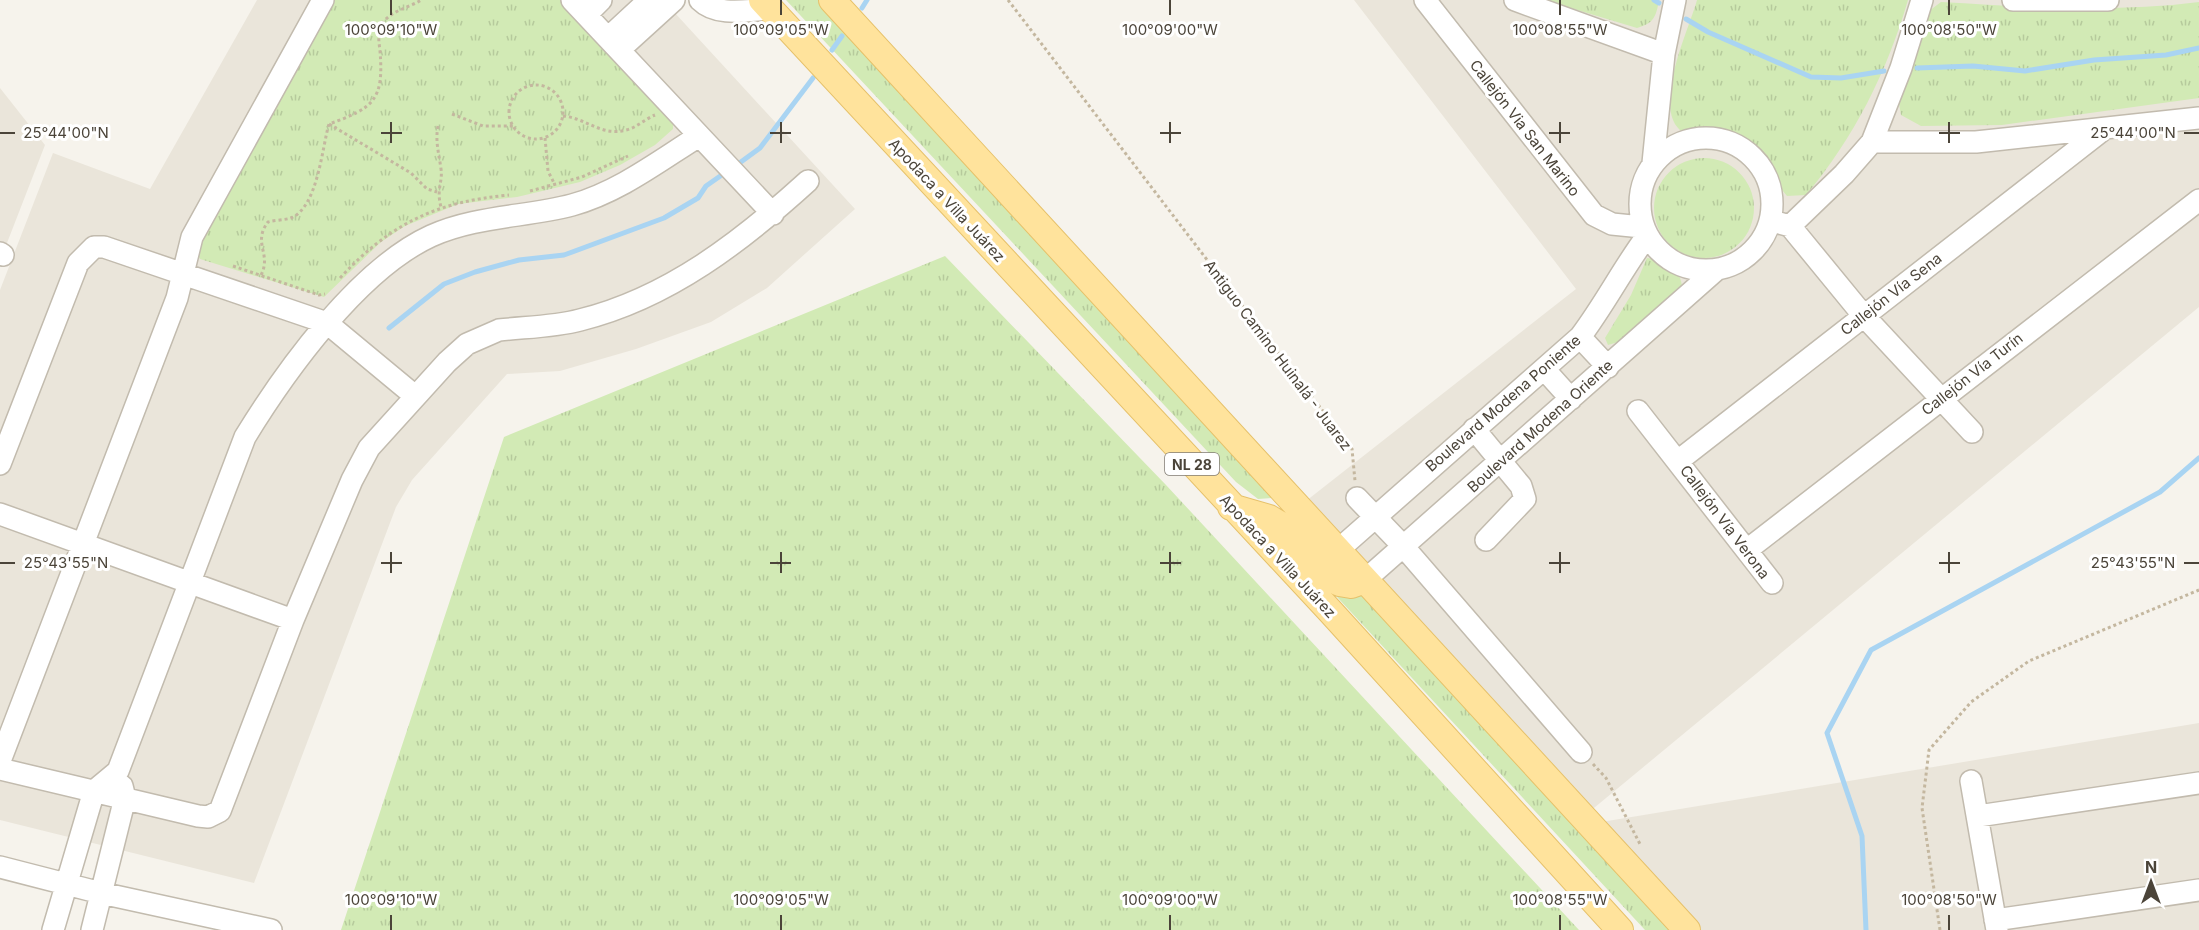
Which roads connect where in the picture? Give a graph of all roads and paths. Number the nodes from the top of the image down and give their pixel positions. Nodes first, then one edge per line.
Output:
1 (323, 0) edge
2 (421, 0) edge
3 (649, 0) edge
4 (674, 0) edge
5 (700, 0) edge
6 (832, 0) edge
7 (1008, 0) edge
8 (1425, 0) edge
9 (1515, 0) edge
10 (1675, 0) edge
11 (1922, 0) edge
12 (2013, 0) edge
13 (2108, 0) edge
14 (2043, 1) edge
15 (582, 3) edge
16 (767, 5) edge
17 (613, 44) junction
18 (1665, 54) junction
19 (663, 113) dead end
20 (452, 114) dead end
21 (563, 116) junction
22 (2199, 118) edge
23 (329, 124) junction
24 (438, 126) dead end
25 (513, 126) junction
26 (2104, 129) junction
27 (699, 136) junction
28 (545, 138) junction
29 (1872, 141) junction
30 (629, 155) dead end
31 (1653, 163) junction
32 (808, 182) dead end
33 (555, 185) junction
34 (437, 192) junction
35 (525, 192) dead end
36 (516, 194) dead end
37 (2199, 201) edge
38 (441, 207) junction
39 (773, 214) junction
40 (1781, 224) junction
41 (1645, 232) junction
42 (233, 266) dead end
43 (1715, 271) junction
44 (184, 273) junction
45 (261, 275) junction
46 (333, 286) dead end
47 (326, 292) dead end
48 (1863, 315) junction
49 (327, 323) junction
50 (1580, 337) junction
51 (1608, 367) junction
52 (1544, 369) junction
53 (415, 396) junction
54 (1940, 398) junction
55 (1571, 399) junction
56 (1638, 411) dead end
57 (1474, 429) junction
58 (1972, 432) dead end
59 (1501, 461) junction
60 (1678, 461) junction
61 (0, 465) edge
62 (1357, 498) joint
63 (1231, 507) junction
64 (0, 514) edge
65 (1375, 517) junction
66 (1486, 540) dead end
67 (84, 545) junction
68 (1403, 546) junction
69 (1747, 550) junction
70 (1337, 551) junction
71 (1365, 580) junction
72 (189, 582) junction
73 (1772, 583) dead end
74 (2199, 590) edge
75 (293, 620) junction
76 (1581, 752) joint
77 (0, 761) edge
78 (0, 769) edge
79 (118, 771) junction
80 (1971, 781) dead end
81 (2199, 783) edge
82 (94, 791) junction
83 (125, 798) junction
84 (1978, 816) junction
85 (1641, 849) dead end
86 (0, 867) edge
87 (66, 883) junction
88 (2199, 890) edge
89 (101, 893) junction
90 (1996, 925) edge
91 (53, 930) edge
92 (92, 930) edge
93 (271, 930) edge
94 (1620, 930) edge
95 (1687, 930) edge
96 (1940, 930) edge

1 - 44 street
2 - 23 path
3 - 17 street
4 - 17 street
5 - 16 street
6 - 70 main road, NL 28
7 - 62 path, Antiguo Camino Huinalá - Juarez
8 - 41 street, Callejón Via San Marino
9 - 18 street
10 - 18 street
11 - 29 street
12 - 14 street
13 - 14 street
15 - 17 street
16 - 63 main road, Apodaca a Villa Juárez / NL 28
17 - 27 street
18 - 31 street
19 - 21 path
20 - 25 path
21 - 25 path
21 - 28 path
22 - 26 street
23 - 34 path
23 - 45 path
24 - 34 path
25 - 28 path
26 - 29 street
26 - 48 street, Callejón Vía Sena
27 - 39 street
27 - 49 street
28 - 33 path
29 - 40 street
30 - 33 path
31 - 40 street
31 - 41 street
32 - 39 street
33 - 35 path
34 - 38 path
36 - 38 path
37 - 54 street, Callejón Vía Turín
38 - 46 path
39 - 53 street
40 - 43 street
40 - 48 street
41 - 43 street
41 - 50 street, Boulevard Modena Poniente
42 - 45 path
43 - 51 street, Boulevard Modena Oriente
44 - 49 street
44 - 61 street
44 - 67 street
45 - 47 path
48 - 54 street
48 - 60 street, Callejón Vía Sena
49 - 53 street
49 - 72 street
50 - 51 street
50 - 52 street, Boulevard Modena Poniente
51 - 55 street, Boulevard Modena Oriente
52 - 55 street
52 - 57 street, Boulevard Modena Poniente
53 - 75 street
54 - 58 street
54 - 69 street, Callejón Vía Turín
55 - 59 street, Boulevard Modena Oriente
56 - 60 street, Callejón Vía Verona
57 - 59 street
57 - 65 street, Boulevard Modena Poniente
59 - 66 street
59 - 68 street, Boulevard Modena Oriente
60 - 69 street, Callejón Vía Verona
62 - 65 street
63 - 71 main road
63 - 94 main road, Apodaca a Villa Juárez / NL 28
64 - 67 street
65 - 68 street
65 - 70 street, Boulevard Modena Poniente
67 - 72 street
67 - 77 street
68 - 71 street, Boulevard Modena Oriente
68 - 76 street
69 - 73 street, Callejón Vía Verona
70 - 71 main road, NL 28
71 - 95 main road, NL 28
72 - 75 street
72 - 79 street
74 - 96 path
75 - 83 street
76 - 85 path
78 - 82 street
79 - 82 street
79 - 83 street
80 - 84 street
81 - 84 street
82 - 83 street
82 - 87 street
83 - 89 street
84 - 90 street
86 - 87 street
87 - 89 street
87 - 91 street
88 - 90 street
89 - 92 street
89 - 93 street

